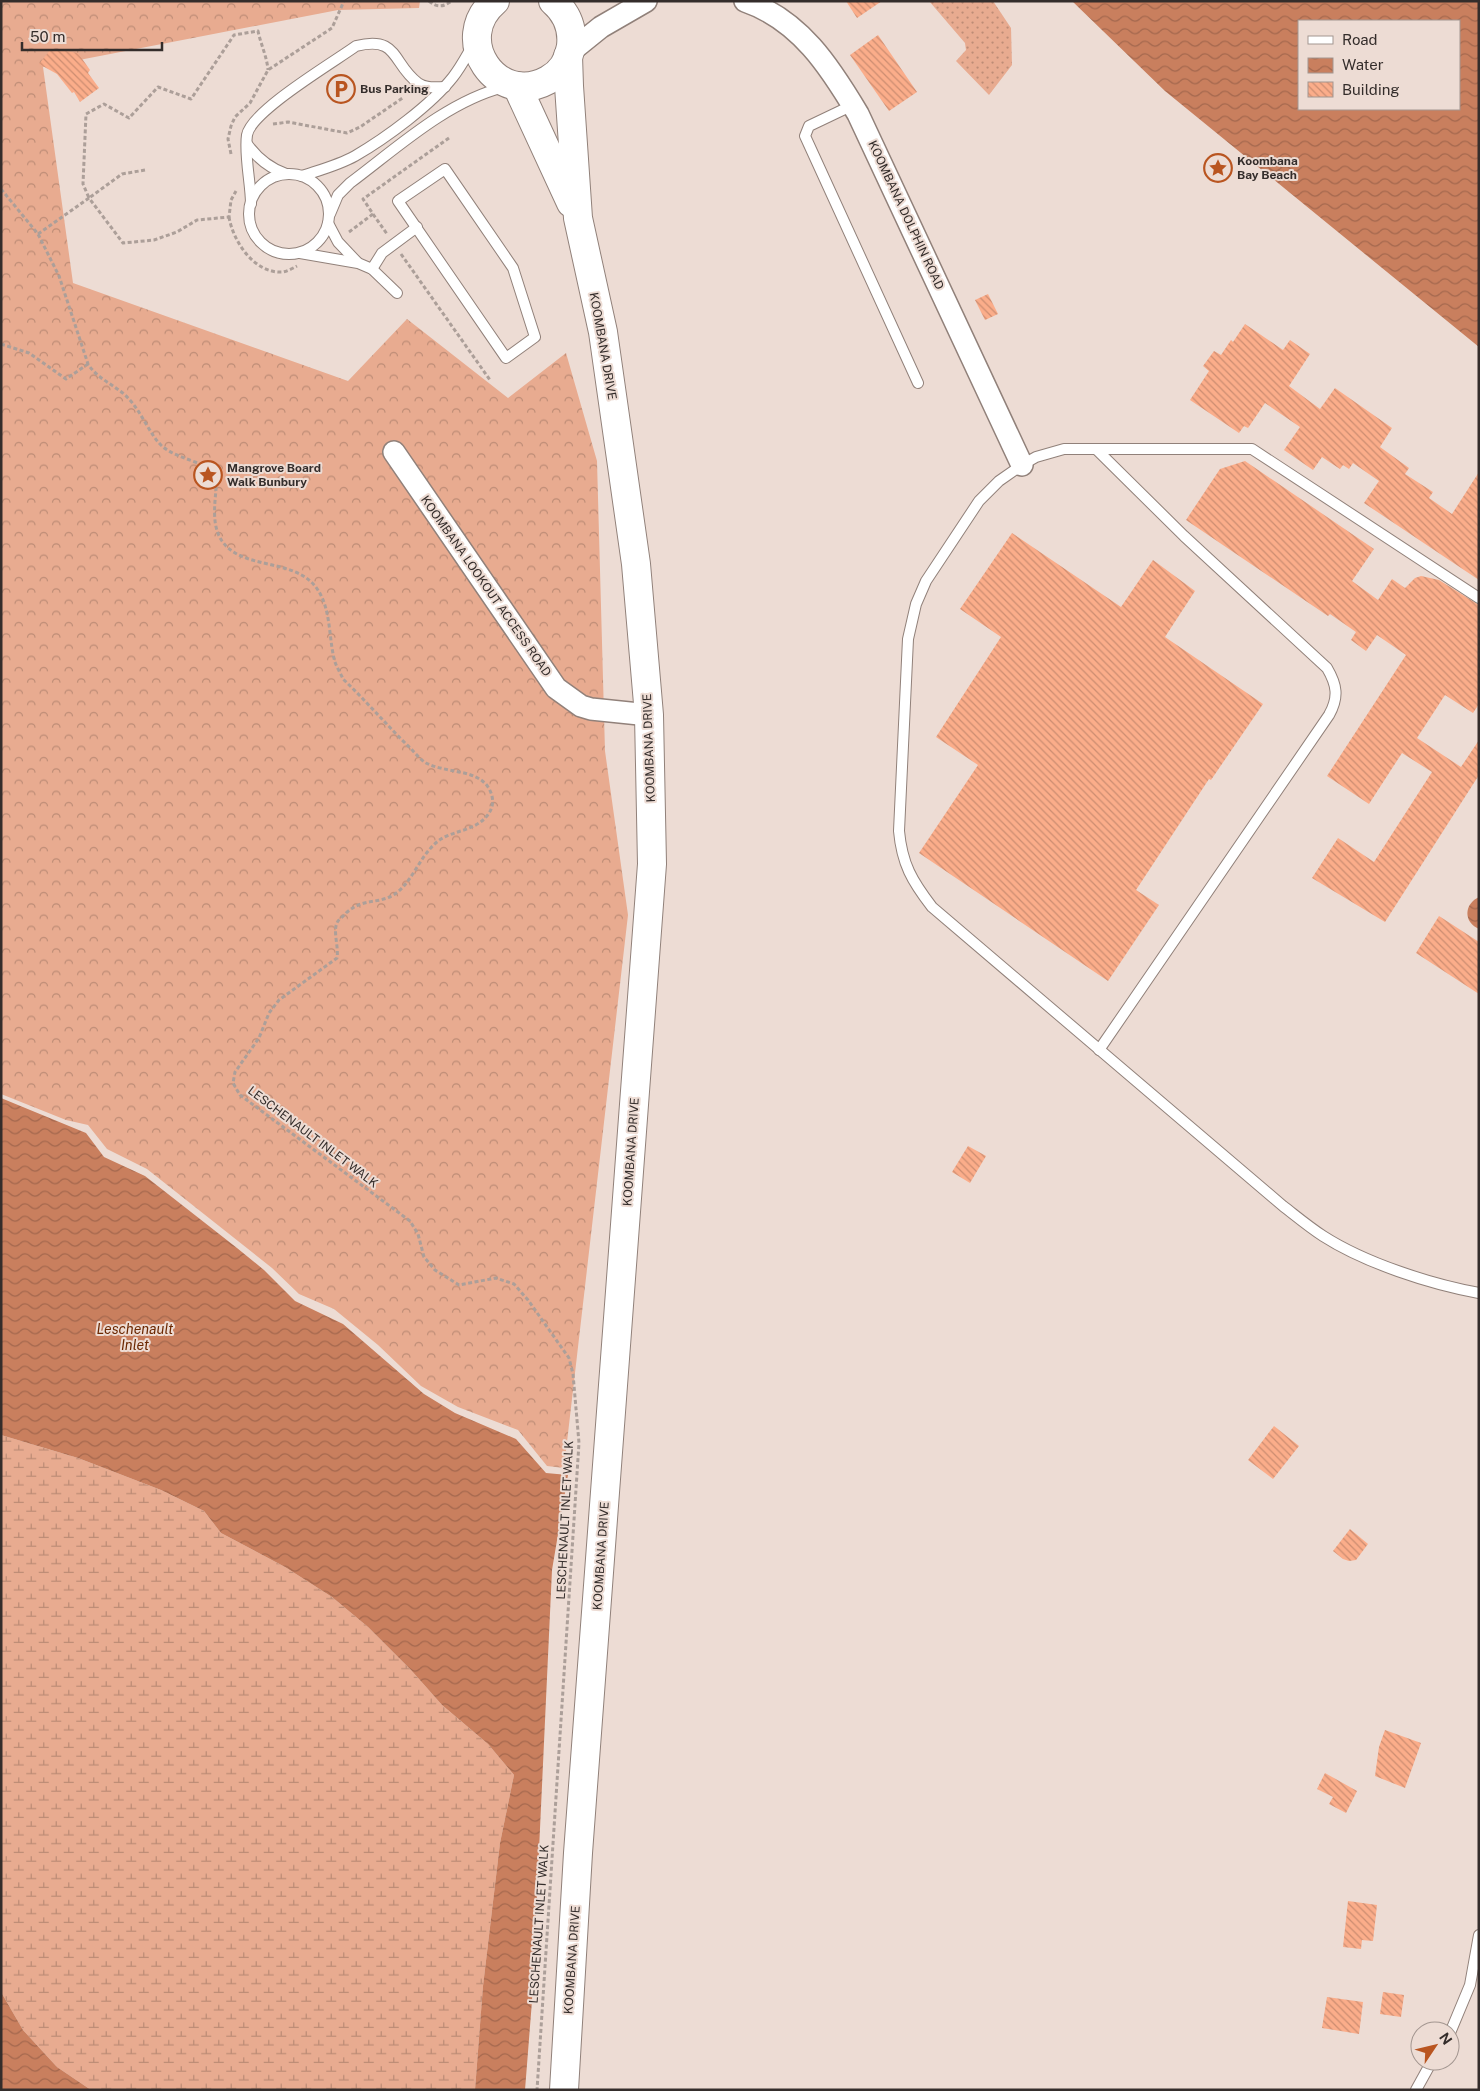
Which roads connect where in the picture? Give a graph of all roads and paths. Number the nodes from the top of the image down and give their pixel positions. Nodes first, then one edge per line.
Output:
1 (344, 1) edge
2 (429, 1) edge
3 (452, 1) edge
4 (475, 1) edge
5 (495, 1) edge
6 (553, 1) edge
7 (646, 1) edge
8 (745, 1) edge
9 (477, 36) junction
10 (569, 54) junction
11 (515, 85) junction
12 (445, 87) junction
13 (404, 97) dead end
14 (853, 105) junction
15 (270, 126) dead end
16 (450, 138) dead end
17 (247, 143) junction
18 (145, 170) dead end
19 (286, 174) junction
20 (302, 176) junction
21 (1, 189) edge
22 (89, 198) junction
23 (251, 204) junction
24 (373, 214) junction
25 (229, 217) dead end
26 (578, 218) junction
27 (212, 219) dead end
28 (328, 220) junction
29 (416, 227) junction
30 (38, 234) junction
31 (387, 234) dead end
32 (344, 235) dead end
33 (296, 253) junction
34 (401, 254) dead end
35 (358, 263) junction
36 (300, 265) dead end
37 (372, 269) junction
38 (397, 293) dead end
39 (1, 344) edge
40 (88, 364) junction
41 (490, 380) dead end
42 (918, 383) dead end
43 (1096, 449) junction
44 (394, 452) dead end
45 (1022, 464) junction
46 (1479, 598) edge
47 (649, 715) junction
48 (1099, 1050) junction
49 (1479, 1293) edge
50 (1479, 1935) edge
51 (1455, 2021) edge
52 (1426, 2071) edge
53 (537, 2090) edge
54 (564, 2090) edge
55 (1416, 2090) edge

1 - 22 path
2 - 3 path
4 - 9 main road
5 - 9 main road
6 - 10 main road, KOOMBANA DRIVE
7 - 10 street
8 - 14 street, KOOMBANA DOLPHIN ROAD
9 - 11 main road
9 - 12 lane
10 - 11 main road
10 - 26 main road, KOOMBANA DRIVE
11 - 26 main road, KOOMBANA DRIVE
11 - 28 lane
12 - 17 lane
12 - 20 lane
13 - 15 path
14 - 42 lane
14 - 45 street, KOOMBANA DOLPHIN ROAD
16 - 24 path
17 - 19 lane
17 - 23 lane
18 - 22 path
19 - 20 lane
19 - 23 lane
20 - 28 lane
21 - 30 path, LESCHENAULT INLET WALK
22 - 27 path
22 - 30 path
23 - 33 lane
24 - 31 path
24 - 32 path
25 - 36 path
26 - 47 main road, KOOMBANA DRIVE
28 - 33 lane
28 - 35 lane
29 - 29 lane
29 - 37 lane
30 - 40 path, LESCHENAULT INLET WALK
33 - 35 lane
34 - 41 path
35 - 37 lane
37 - 38 lane
39 - 40 path
40 - 53 path, LESCHENAULT INLET WALK
43 - 45 lane
43 - 46 lane
43 - 48 lane
44 - 47 street, KOOMBANA LOOKOUT ACCESS ROAD
45 - 48 lane
47 - 54 main road, KOOMBANA DRIVE
48 - 49 lane
50 - 51 lane
52 - 55 lane

